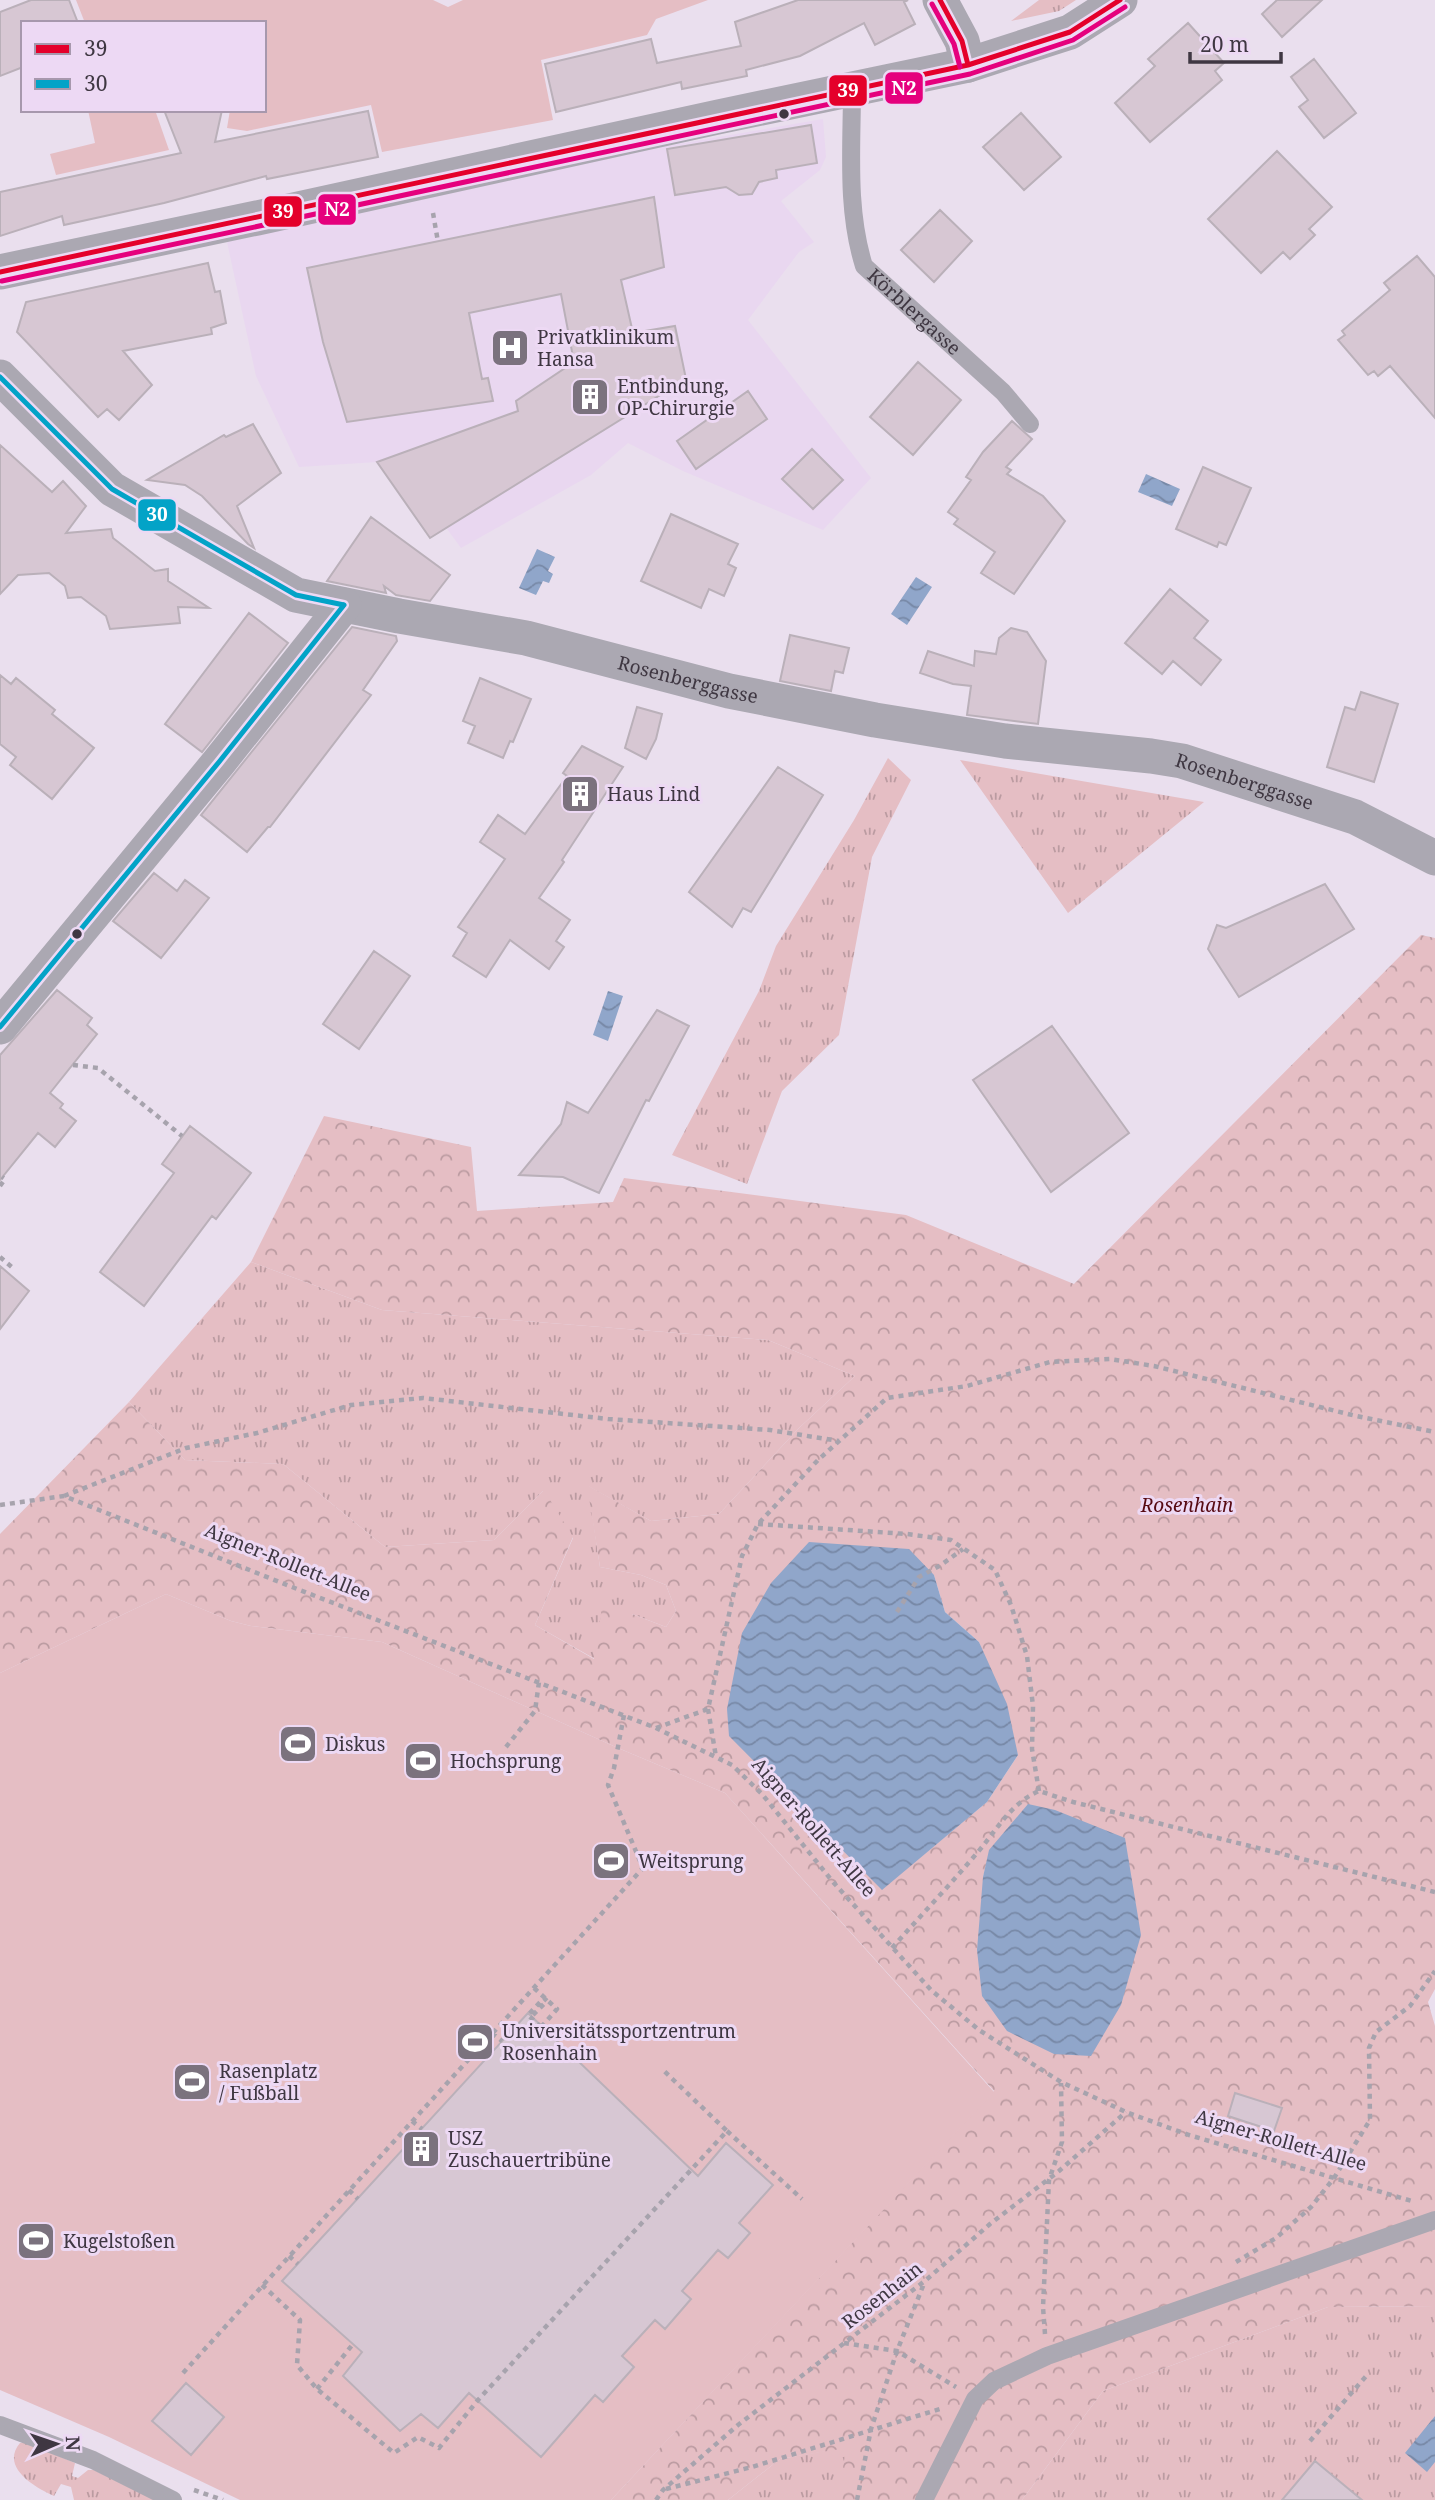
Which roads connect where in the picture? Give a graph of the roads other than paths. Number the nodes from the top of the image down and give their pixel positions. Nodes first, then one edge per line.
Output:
1 (940, 0) edge
2 (1120, 0) edge
3 (968, 65) junction
4 (852, 88) junction
5 (0, 272) edge
6 (0, 377) edge
7 (1030, 424) dead end
8 (344, 605) junction
9 (1435, 858) edge
10 (0, 1027) edge
11 (1435, 2220) edge
12 (0, 2425) edge
13 (173, 2500) edge
14 (924, 2500) edge

1 - 3 street
2 - 3 street
3 - 4 street
4 - 5 street
4 - 7 lane, Körblergasse
6 - 8 street, Rosenberggasse
8 - 9 street, Rosenberggasse
8 - 10 street
11 - 14 lane
12 - 13 lane

